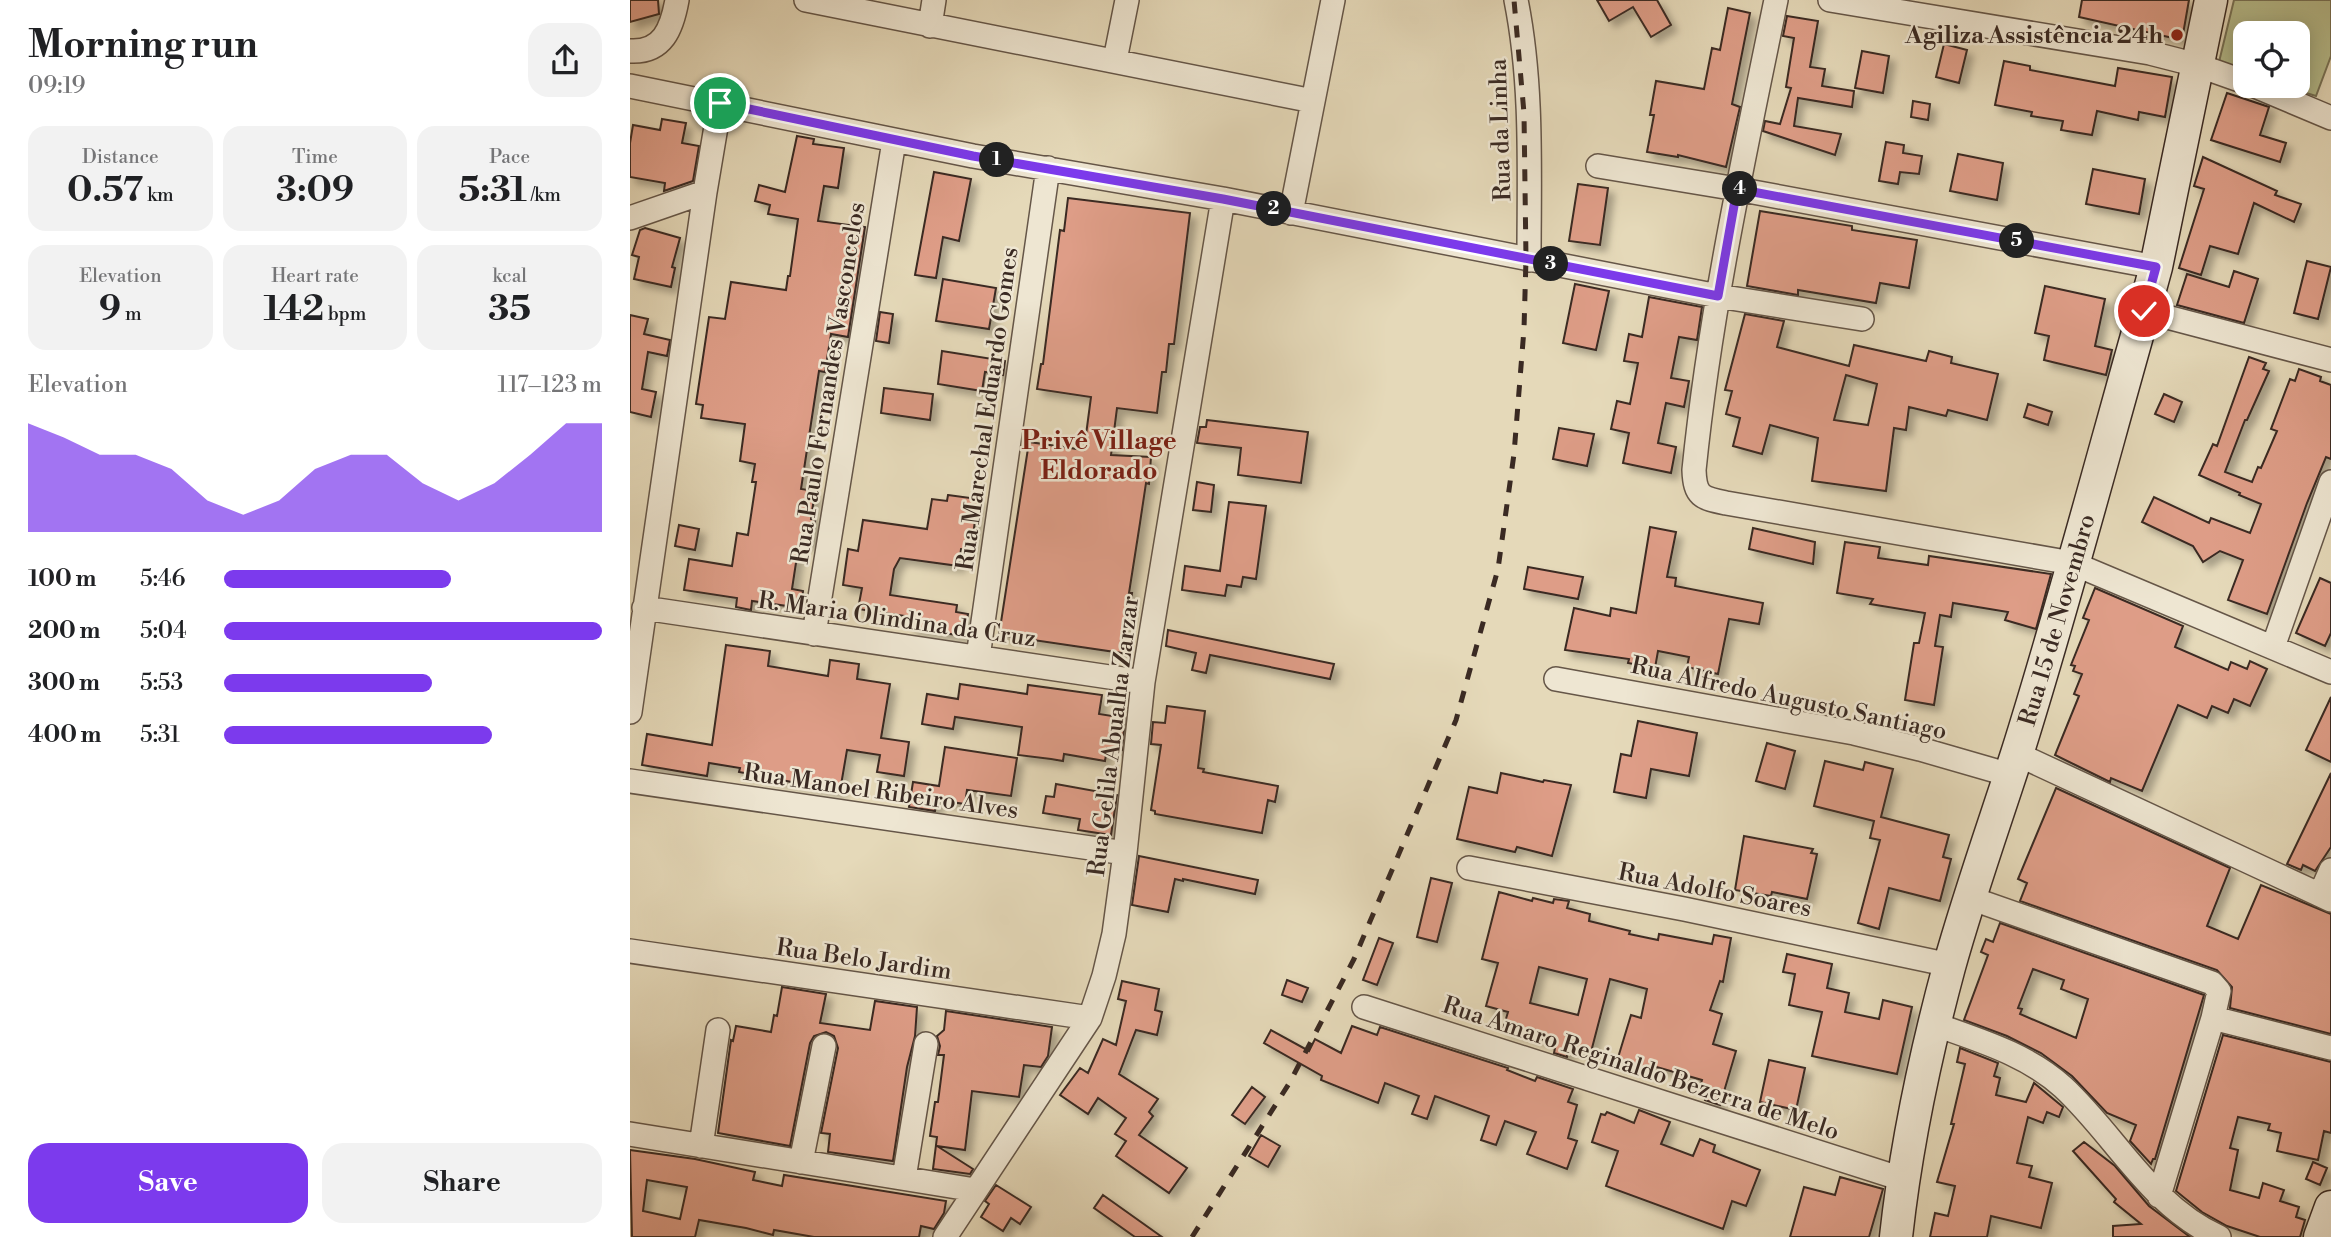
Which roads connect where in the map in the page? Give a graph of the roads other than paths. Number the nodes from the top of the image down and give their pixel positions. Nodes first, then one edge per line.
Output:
1 (677, 0) edge
2 (806, 0) edge
3 (934, 0) edge
4 (1127, 0) edge
5 (1333, 0) edge
6 (1516, 0) edge
7 (1776, 0) edge
8 (1830, 0) edge
9 (2211, 0) edge
10 (930, 26) junction
11 (630, 51) edge
12 (1115, 60) junction
13 (2197, 65) junction
14 (2233, 78) edge
15 (630, 86) edge
16 (2284, 98) edge
17 (1313, 101) junction
18 (720, 103) junction
19 (2331, 118) edge
20 (894, 141) junction
21 (1598, 166) dead end
22 (1048, 168) junction
23 (1737, 189) junction
24 (705, 192) junction
25 (1223, 199) junction
26 (1291, 213) junction
27 (630, 218) edge
28 (1529, 260) junction
29 (2156, 267) junction
30 (1718, 296) junction
31 (2144, 311) junction
32 (1862, 319) dead end
33 (2331, 359) edge
34 (2331, 481) edge
35 (2072, 563) junction
36 (644, 608) junction
37 (814, 635) junction
38 (2273, 647) junction
39 (978, 657) junction
40 (2331, 672) edge
41 (1556, 679) dead end
42 (1143, 681) junction
43 (630, 712) edge
44 (2013, 765) junction
45 (630, 781) edge
46 (1125, 853) junction
47 (1469, 868) dead end
48 (2331, 870) edge
49 (2325, 897) edge
50 (1970, 898) junction
51 (630, 951) edge
52 (1950, 965) junction
53 (1364, 1007) dead end
54 (1090, 1018) junction
55 (2213, 1018) junction
56 (1934, 1024) junction
57 (718, 1030) dead end
58 (926, 1044) dead end
59 (824, 1046) dead end
60 (2331, 1048) edge
61 (630, 1134) edge
62 (701, 1146) junction
63 (801, 1162) junction
64 (904, 1178) junction
65 (1902, 1179) junction
66 (975, 1190) junction
67 (2159, 1196) junction
68 (2331, 1207) edge
69 (945, 1237) edge
70 (1896, 1237) edge
71 (2219, 1237) edge
72 (2320, 1237) edge

1 - 11 street
2 - 10 street
3 - 10 street
4 - 12 street
5 - 17 street
6 - 28 street, Rua da Linha
7 - 23 street
8 - 13 street
9 - 13 main road, Rua 15 de Novembro
10 - 12 street
12 - 17 street
13 - 14 street
13 - 29 main road, Rua 15 de Novembro
15 - 18 street
16 - 19 street
17 - 26 street
18 - 20 street
18 - 24 street
20 - 22 street
20 - 37 street, Rua Paulo Fernandes Vasconcelos
21 - 23 street
22 - 25 street
22 - 39 street, Rua Marechal Eduardo Gomes
23 - 29 street
23 - 30 street
24 - 27 street
24 - 36 street
25 - 26 street
25 - 42 street, Rua Gelila Abualha Zarzar
26 - 28 street
28 - 30 street
29 - 31 main road, Rua 15 de Novembro
30 - 32 street
30 - 35 street
31 - 33 street
31 - 35 main road, Rua 15 de Novembro
34 - 38 street
35 - 38 street
35 - 44 main road, Rua 15 de Novembro
36 - 37 street, R. Maria Olindina da Cruz
36 - 43 street
37 - 39 street, R. Maria Olindina da Cruz
38 - 40 street
39 - 42 street, R. Maria Olindina da Cruz
41 - 44 street, Rua Alfredo Augusto Santiago
42 - 46 street, Rua Gelila Abualha Zarzar
44 - 49 street, Rua Alfredo Augusto Santiago
44 - 50 main road, Rua 15 de Novembro
45 - 46 street, Rua Manoel Ribeiro Alves
46 - 54 street, Rua Gelila Abualha Zarzar
47 - 52 street, Rua Adolfo Soares
48 - 49 street
50 - 52 main road, Rua 15 de Novembro
50 - 55 street
51 - 54 street, Rua Belo Jardim
52 - 56 main road, Rua 15 de Novembro
53 - 65 street, Rua Amaro Reginaldo Bezerra de Melo
54 - 66 street, Rua Gelila Abualha Zarzar
55 - 60 street
55 - 67 street
56 - 65 main road, Rua 15 de Novembro
56 - 67 street
57 - 62 street
58 - 64 street
59 - 63 street
61 - 62 street
62 - 63 street
63 - 64 street
64 - 66 street
65 - 70 main road, Rua 15 de Novembro
66 - 69 street, Rua Gelila Abualha Zarzar
67 - 71 street
68 - 72 main road

